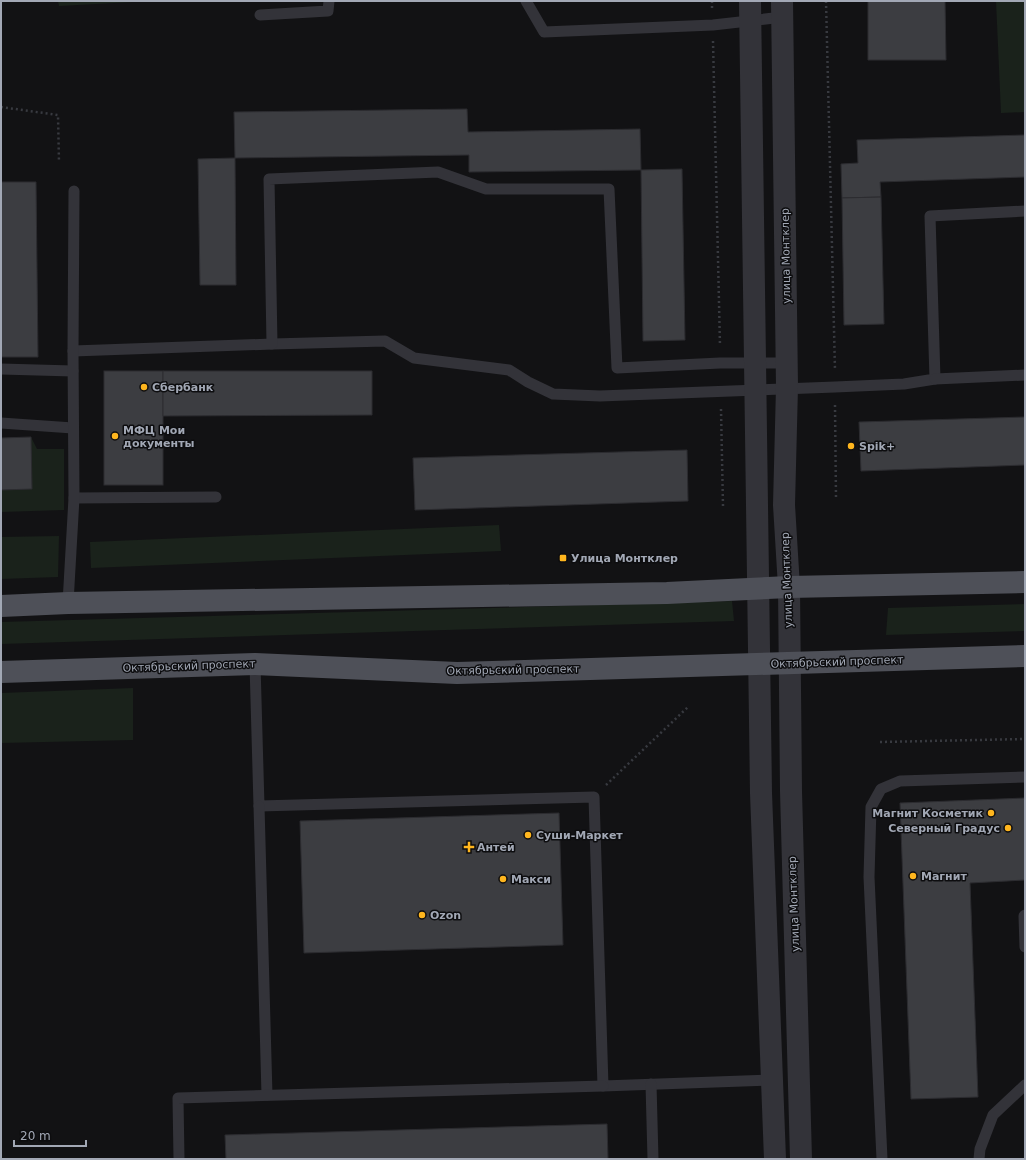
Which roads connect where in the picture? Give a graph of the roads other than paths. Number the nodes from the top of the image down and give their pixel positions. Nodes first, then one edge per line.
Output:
1 (329, 1) edge
2 (526, 1) edge
3 (783, 9) edge
4 (750, 11) edge
5 (260, 15) dead end
6 (74, 191) dead end
7 (1025, 211) edge
8 (272, 344) junction
9 (73, 351) junction
10 (787, 362) junction
11 (755, 363) junction
12 (1, 370) edge
13 (73, 371) junction
14 (1025, 375) edge
15 (935, 379) junction
16 (756, 390) junction
17 (1, 423) edge
18 (73, 428) junction
19 (216, 497) dead end
20 (74, 498) junction
21 (1025, 582) edge
22 (790, 587) junction
23 (758, 589) junction
24 (68, 603) junction
25 (1, 606) edge
26 (1025, 656) edge
27 (790, 663) junction
28 (255, 664) junction
29 (759, 665) junction
30 (1, 672) edge
31 (1025, 777) edge
32 (258, 806) junction
33 (1025, 915) edge
34 (1025, 947) edge
35 (772, 1080) junction
36 (651, 1084) junction
37 (602, 1086) junction
38 (1025, 1086) edge
39 (267, 1095) junction
40 (180, 1159) edge
41 (653, 1159) edge
42 (775, 1159) edge
43 (801, 1159) edge
44 (882, 1159) edge
45 (979, 1159) edge

1 - 5 lane
2 - 4 lane
3 - 4 lane
3 - 10 street, улица Монтклер
4 - 11 street
6 - 9 lane
7 - 15 lane
8 - 9 lane
8 - 11 lane
8 - 16 lane
9 - 13 lane
10 - 11 lane
10 - 22 street, улица Монтклер
11 - 16 street
12 - 13 lane
13 - 18 lane
14 - 15 lane
15 - 16 lane
16 - 23 street
17 - 18 lane
18 - 20 lane
19 - 20 lane
20 - 24 lane
21 - 22 main road
22 - 23 main road
22 - 27 street, улица Монтклер
23 - 24 main road
23 - 29 street
24 - 25 main road
26 - 27 main road, Октябрьский проспект
27 - 29 main road, Октябрьский проспект
27 - 43 street, улица Монтклер
28 - 29 main road, Октябрьский проспект
28 - 30 main road, Октябрьский проспект
28 - 32 lane
29 - 35 street
31 - 44 lane
32 - 37 lane
32 - 39 lane
33 - 34 lane
35 - 36 lane
35 - 42 street
36 - 37 lane
36 - 41 lane
37 - 39 lane
38 - 45 lane
39 - 40 lane

